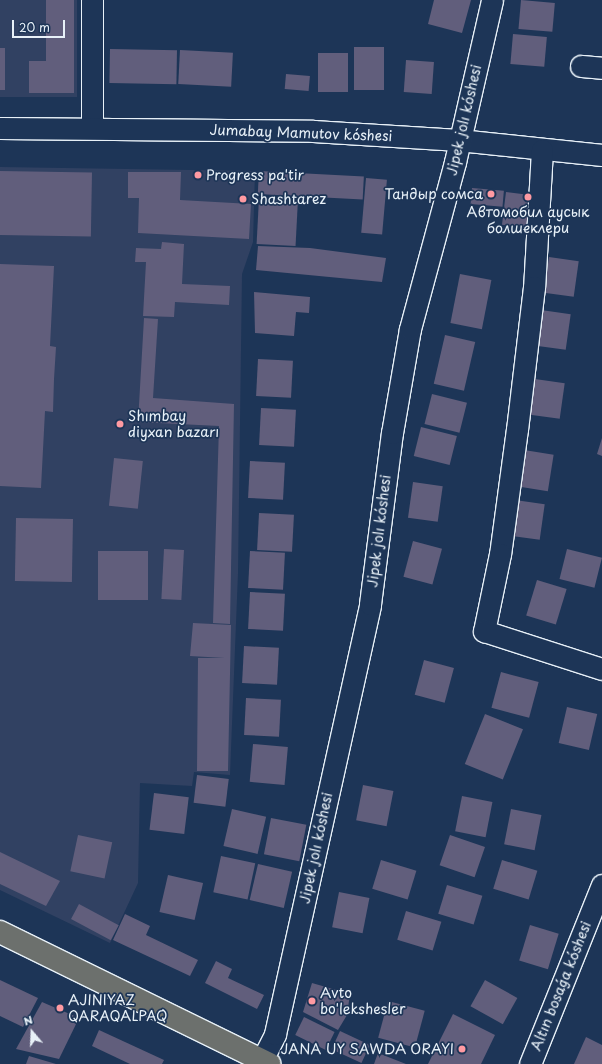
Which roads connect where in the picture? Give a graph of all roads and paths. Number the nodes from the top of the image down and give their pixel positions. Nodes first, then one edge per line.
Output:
1 (92, 0) edge
2 (492, 0) edge
3 (581, 66) dead end
4 (602, 68) edge
5 (0, 128) edge
6 (92, 128) junction
7 (459, 140) junction
8 (542, 150) junction
9 (602, 155) edge
10 (602, 669) edge
11 (602, 886) edge
12 (0, 932) edge
13 (265, 1062) edge
14 (530, 1064) edge

1 - 6 street
2 - 7 street, Jipek jolı kóshesi
3 - 4 street
5 - 6 street, Jumabay Mamutov kóshesi
6 - 7 street, Jumabay Mamutov kóshesi
7 - 8 street, Jumabay Mamutov kóshesi
7 - 13 street, Jipek jolı kóshesi
8 - 9 street, Jumabay Mamutov kóshesi
8 - 10 street
11 - 14 street, Altın bosaǵa kóshesi
12 - 13 main road

